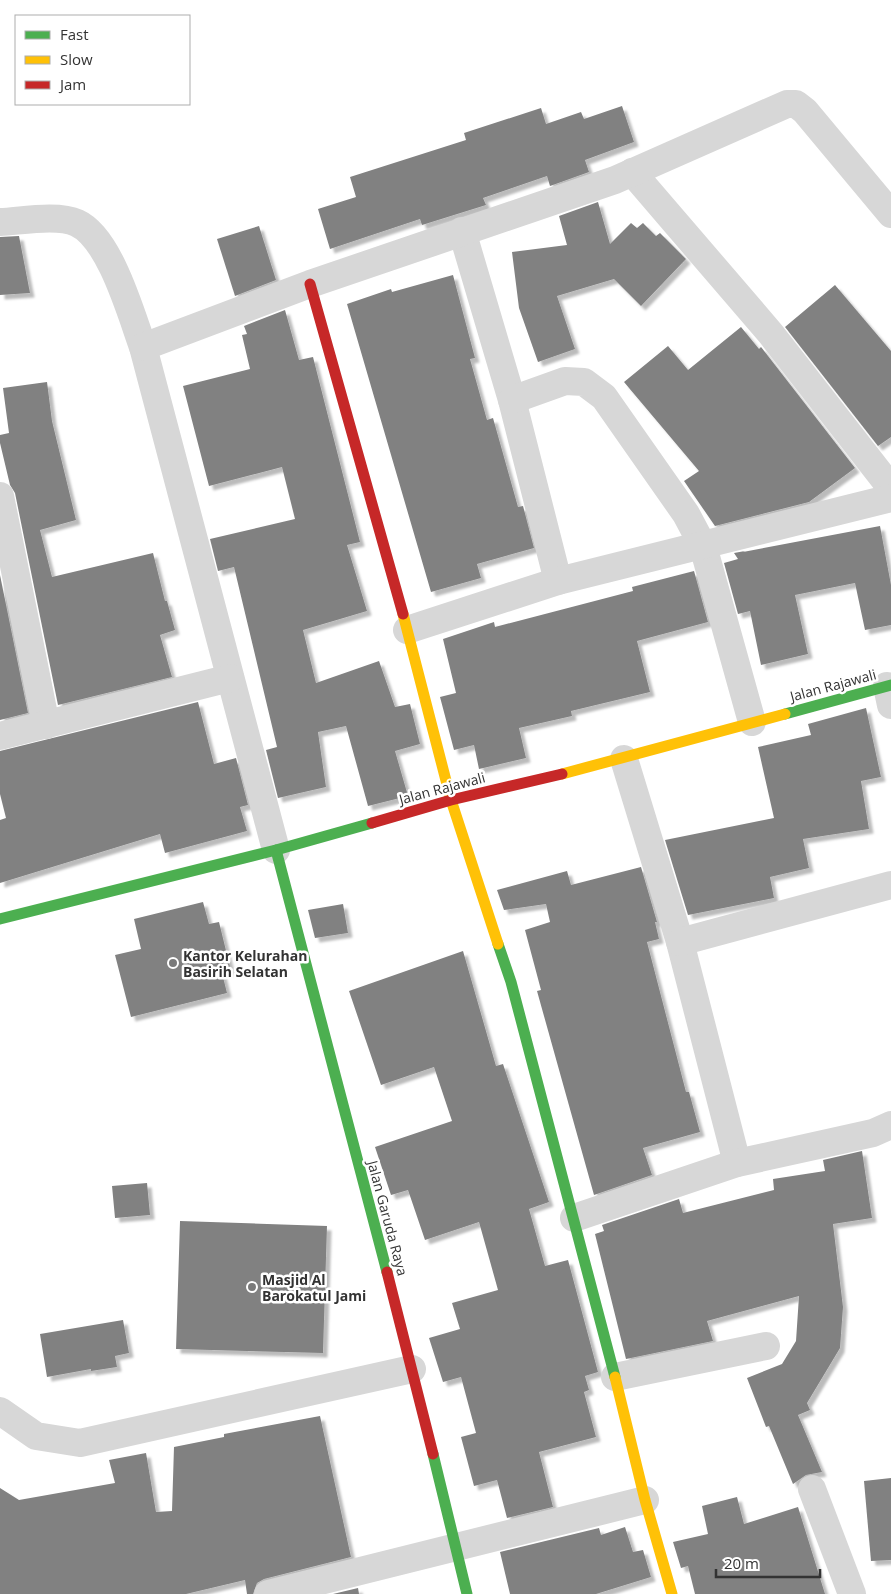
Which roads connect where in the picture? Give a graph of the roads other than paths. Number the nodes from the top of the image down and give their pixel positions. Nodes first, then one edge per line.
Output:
1 (632, 172) junction
2 (891, 214) edge
3 (0, 222) edge
4 (462, 232) junction
5 (310, 284) junction
6 (143, 347) junction
7 (512, 400) junction
8 (891, 488) edge
9 (0, 496) edge
10 (891, 498) edge
11 (703, 546) junction
12 (558, 581) junction
13 (407, 630) junction
14 (230, 678) junction
15 (890, 692) edge
16 (752, 722) junction
17 (46, 724) junction
18 (0, 736) edge
19 (624, 759) junction
20 (452, 800) junction
21 (276, 850) junction
22 (891, 884) edge
23 (0, 919) edge
24 (680, 942) junction
25 (891, 1125) edge
26 (737, 1163) junction
27 (574, 1218) junction
28 (766, 1346) dead end
29 (412, 1370) junction
30 (615, 1377) junction
31 (0, 1411) edge
32 (812, 1489) dead end
33 (645, 1500) junction
34 (456, 1549) junction
35 (277, 1593) edge
36 (467, 1594) edge
37 (672, 1594) edge
38 (852, 1594) edge

1 - 2 street
1 - 4 street
1 - 8 street
3 - 6 street
4 - 5 street
4 - 7 street
5 - 6 street
5 - 13 street
6 - 14 street
7 - 11 street
7 - 12 street
9 - 17 street
10 - 11 street
11 - 12 street
11 - 16 street
12 - 13 street
13 - 20 street
14 - 17 street
14 - 21 street
15 - 16 street, Jalan Rajawali
16 - 19 street, Jalan Rajawali
17 - 18 street
19 - 20 street, Jalan Rajawali
19 - 24 street
20 - 21 street, Jalan Rajawali
20 - 27 street
21 - 23 street, Jalan Rajawali
21 - 29 street, Jalan Garuda Raya
22 - 24 street
24 - 26 street
25 - 26 street
26 - 27 street
27 - 30 street
28 - 30 street
29 - 31 street
29 - 34 street, Jalan Garuda Raya
30 - 33 street
32 - 38 street
33 - 34 street
33 - 37 street
34 - 35 street
34 - 36 street, Jalan Garuda Raya

